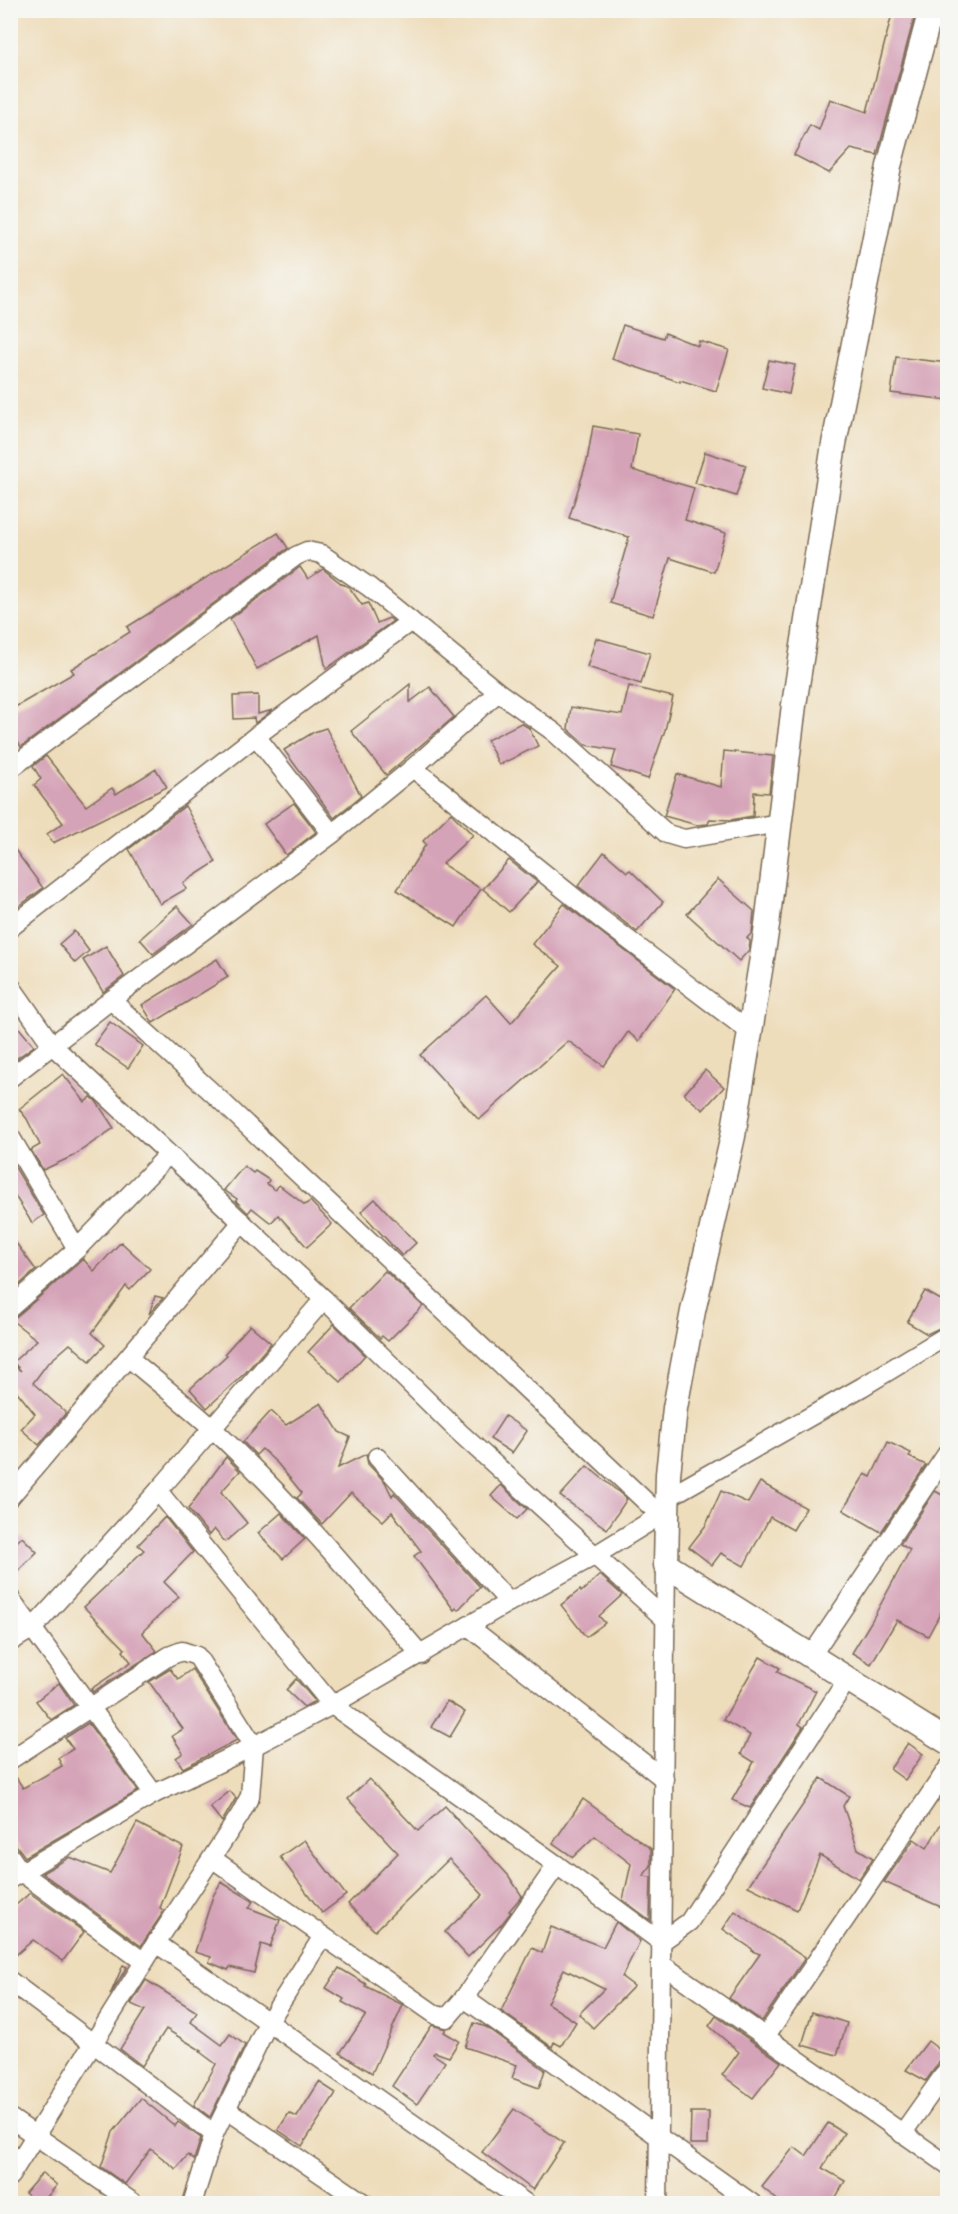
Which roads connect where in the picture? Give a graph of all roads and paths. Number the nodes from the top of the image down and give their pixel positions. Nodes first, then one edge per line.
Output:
1 (931, 10) edge
2 (411, 621) junction
3 (498, 692) junction
4 (256, 736) junction
5 (414, 768) junction
6 (10, 769) edge
7 (779, 823) junction
8 (332, 834) junction
9 (12, 924) edge
10 (10, 985) edge
11 (111, 1000) junction
12 (750, 1032) junction
13 (52, 1046) junction
14 (10, 1078) edge
15 (10, 1136) edge
16 (168, 1155) junction
17 (242, 1222) junction
18 (77, 1249) junction
19 (324, 1299) junction
20 (10, 1308) edge
21 (948, 1335) edge
22 (129, 1358) junction
23 (212, 1428) junction
24 (948, 1452) edge
25 (377, 1457) dead end
26 (158, 1491) junction
27 (10, 1497) edge
28 (664, 1508) junction
29 (594, 1556) junction
30 (666, 1565) junction
31 (10, 1598) edge
32 (509, 1602) junction
33 (666, 1620) junction
34 (468, 1626) junction
35 (33, 1628) junction
36 (10, 1642) edge
37 (421, 1654) junction
38 (811, 1656) junction
39 (847, 1680) junction
40 (332, 1705) junction
41 (92, 1707) junction
42 (948, 1742) edge
43 (254, 1746) junction
44 (10, 1760) edge
45 (948, 1768) edge
46 (664, 1779) junction
47 (154, 1794) junction
48 (10, 1856) edge
49 (213, 1859) junction
50 (557, 1865) junction
51 (16, 1875) edge
52 (322, 1935) junction
53 (661, 1942) junction
54 (156, 1943) junction
55 (144, 1962) junction
56 (660, 1963) junction
57 (10, 1981) edge
58 (464, 1998) junction
59 (268, 2023) junction
60 (765, 2037) junction
61 (93, 2044) junction
62 (948, 2069) edge
63 (226, 2109) junction
64 (10, 2118) edge
65 (214, 2134) junction
66 (902, 2134) junction
67 (35, 2136) junction
68 (658, 2136) junction
69 (948, 2165) edge
70 (10, 2176) edge
71 (135, 2204) edge
72 (192, 2204) edge
73 (365, 2204) edge
74 (527, 2204) edge
75 (658, 2204) edge
76 (753, 2204) edge

1 - 7 street
2 - 3 street
2 - 4 street
2 - 6 street
3 - 5 street
3 - 7 street
4 - 8 street
4 - 9 street
5 - 8 street
5 - 12 street
7 - 12 street
8 - 11 street
10 - 13 street
11 - 13 street
11 - 28 street
12 - 28 street
13 - 14 street
13 - 16 street
15 - 18 street
16 - 17 street
16 - 18 street
17 - 19 street
17 - 22 street
18 - 20 street
19 - 23 street
19 - 29 street
21 - 28 street
22 - 23 street
22 - 27 street
23 - 26 street
23 - 37 street
24 - 38 street
25 - 32 street
26 - 35 street
26 - 40 street
28 - 29 street
28 - 30 street
29 - 32 street
29 - 33 street
30 - 33 street
30 - 38 street
31 - 35 street
32 - 34 street
33 - 46 street
34 - 37 street
34 - 46 street
35 - 36 street
35 - 41 street
37 - 40 street
38 - 39 street
39 - 42 street
39 - 53 street
40 - 43 street
40 - 50 street
41 - 43 street
41 - 44 street
41 - 47 street
43 - 47 street
43 - 49 street
45 - 60 street
46 - 53 street
47 - 51 street
48 - 51 street
49 - 52 street
49 - 54 street
50 - 53 street
50 - 58 street
51 - 55 street
52 - 58 street
52 - 59 street
53 - 56 street
54 - 55 street
54 - 59 street
55 - 61 street
56 - 60 street
56 - 68 street
57 - 61 street
58 - 68 street
59 - 63 street
59 - 74 street
60 - 66 street
61 - 65 street
61 - 67 street
62 - 66 street
63 - 65 street
63 - 73 street
64 - 67 street
65 - 72 street
66 - 69 street
67 - 70 street
67 - 71 street
68 - 75 street
68 - 76 street

